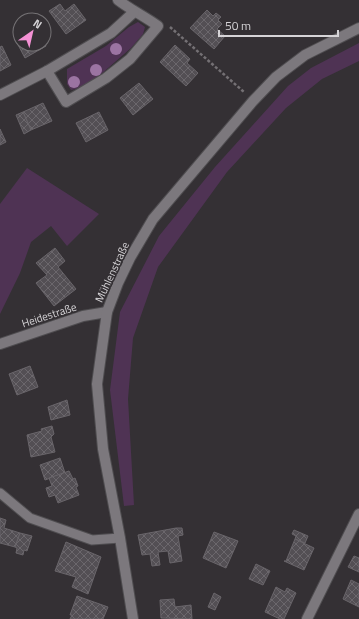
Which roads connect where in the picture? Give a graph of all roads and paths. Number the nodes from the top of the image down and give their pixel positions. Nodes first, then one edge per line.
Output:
1 (118, 0) edge
2 (134, 12) junction
3 (158, 26) junction
4 (359, 28) edge
5 (47, 70) junction
6 (0, 95) edge
7 (253, 101) junction
8 (107, 312) junction
9 (0, 344) edge
10 (0, 493) edge
11 (359, 514) edge
12 (120, 538) junction
13 (133, 619) edge
14 (307, 619) edge

1 - 2 street
2 - 3 street
2 - 5 street
3 - 5 street
3 - 7 path
4 - 7 street, Mühlenstraße
5 - 6 street
7 - 8 street, Mühlenstraße
8 - 9 street, Heidestraße
8 - 12 street, Mühlenstraße
10 - 12 lane
11 - 14 street
12 - 13 street, Mühlenstraße

